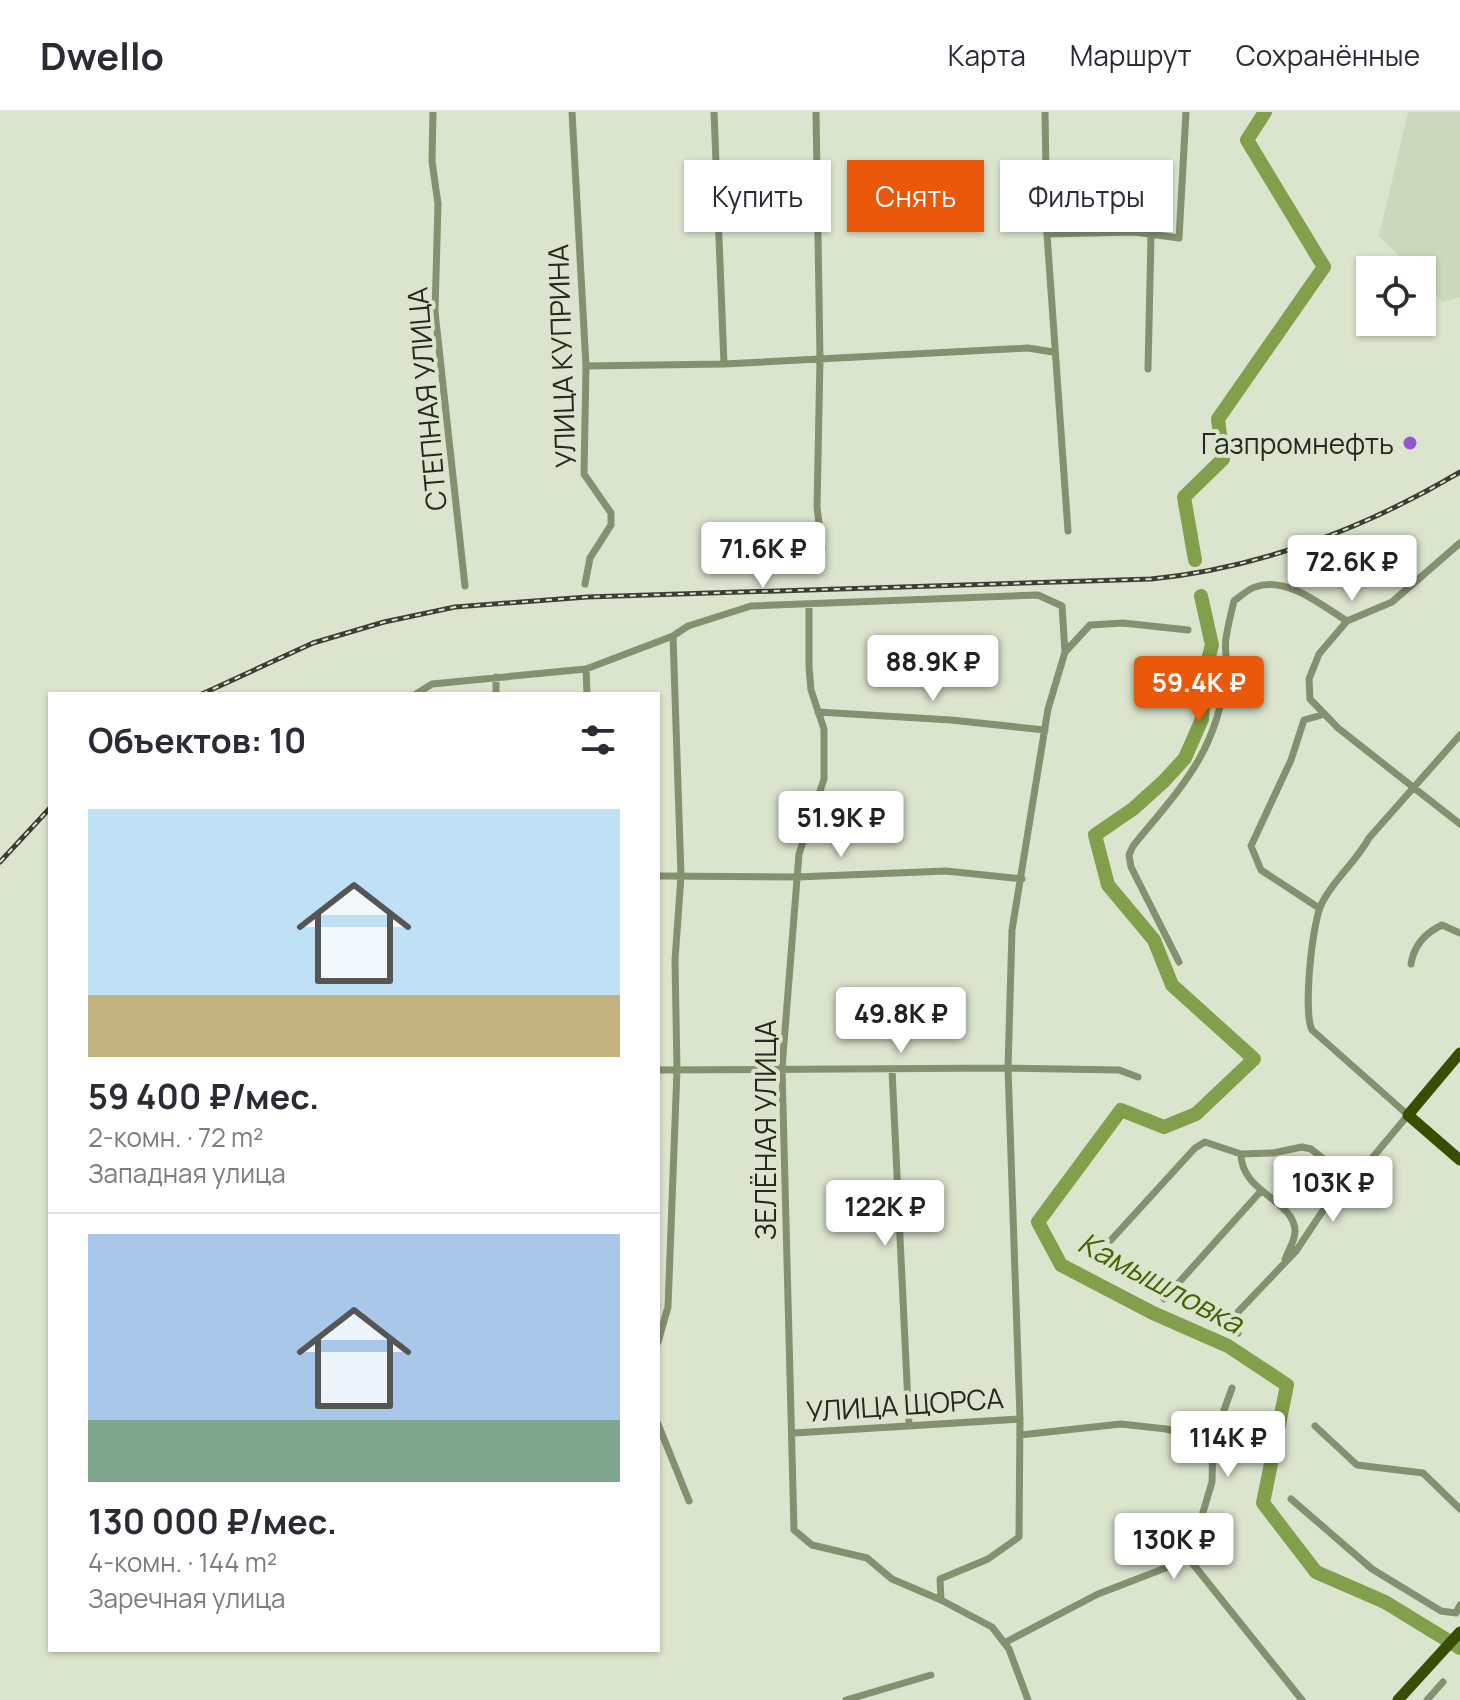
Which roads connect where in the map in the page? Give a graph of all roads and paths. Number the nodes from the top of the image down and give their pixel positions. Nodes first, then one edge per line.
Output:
1 (433, 112) edge
2 (572, 112) edge
3 (714, 112) edge
4 (816, 112) edge
5 (1045, 112) edge
6 (1186, 112) edge
7 (1047, 234) junction
8 (1151, 236) junction
9 (1053, 352) junction
10 (820, 359) junction
11 (724, 364) junction
12 (586, 366) junction
13 (1148, 369) dead end
14 (1068, 531) dead end
15 (1460, 543) edge
16 (822, 549) dead end
17 (585, 584) dead end
18 (465, 586) dead end
19 (809, 604) junction
20 (1347, 621) junction
21 (1188, 630) dead end
22 (673, 636) junction
23 (1065, 652) junction
24 (586, 669) junction
25 (496, 677) junction
26 (419, 692) edge
27 (496, 692) edge
28 (587, 692) edge
29 (818, 712) junction
30 (1325, 714) junction
31 (1045, 730) junction
32 (1460, 735) edge
33 (1413, 787) junction
34 (1460, 824) edge
35 (660, 876) edge
36 (681, 876) junction
37 (797, 877) junction
38 (1022, 879) junction
39 (1319, 908) junction
40 (1460, 933) edge
41 (1179, 962) dead end
42 (1411, 964) dead end
43 (1460, 1053) edge
44 (782, 1068) junction
45 (1008, 1068) junction
46 (660, 1070) edge
47 (677, 1070) junction
48 (892, 1070) junction
49 (1138, 1077) dead end
50 (1408, 1115) junction
51 (1241, 1154) junction
52 (1460, 1160) edge
53 (1349, 1179) junction
54 (1261, 1191) junction
55 (1111, 1240) dead end
56 (1285, 1262) junction
57 (1164, 1299) dead end
58 (1238, 1333) dead end
59 (660, 1335) edge
60 (1232, 1388) dead end
61 (1020, 1419) junction
62 (909, 1425) junction
63 (1315, 1426) dead end
64 (660, 1429) edge
65 (794, 1433) junction
66 (1020, 1435) junction
67 (1213, 1441) junction
68 (1291, 1499) dead end
69 (689, 1501) dead end
70 (1460, 1509) edge
71 (1189, 1559) junction
72 (941, 1600) junction
73 (1460, 1605) edge
74 (1460, 1632) edge
75 (1004, 1643) junction
76 (931, 1675) dead end
77 (1443, 1682) dead end
78 (846, 1700) edge
79 (1028, 1700) edge
80 (1302, 1700) edge
81 (1398, 1700) edge
82 (1427, 1700) edge

1 - 18 street, СТЕПНАЯ УЛИЦА
2 - 12 street, УЛИЦА КУПРИНА
3 - 11 street
4 - 10 street
5 - 7 street
6 - 8 street
7 - 8 street
7 - 9 street
8 - 13 street
9 - 10 street
9 - 14 street
10 - 11 street
10 - 16 street
11 - 12 street
12 - 17 street, УЛИЦА КУПРИНА
15 - 20 street
19 - 22 street
19 - 23 street
19 - 29 street, ЗЕЛЁНАЯ УЛИЦА
20 - 30 street
20 - 41 street
21 - 23 street
22 - 24 street
22 - 36 street
23 - 31 street
24 - 25 street
24 - 28 street
25 - 26 street
25 - 27 street
29 - 31 street
29 - 37 street, ЗЕЛЁНАЯ УЛИЦА
30 - 33 street
30 - 39 street
31 - 38 street
32 - 33 street
33 - 34 street
33 - 39 street
35 - 36 street
36 - 37 street
36 - 47 street
37 - 38 street
37 - 44 street, ЗЕЛЁНАЯ УЛИЦА
38 - 45 street
39 - 50 street
40 - 42 street
43 - 50 main road
44 - 47 street
44 - 48 street
44 - 65 street, ЗЕЛЁНАЯ УЛИЦА
45 - 48 street
45 - 49 street
45 - 61 street
46 - 47 street
47 - 59 street
48 - 62 street
50 - 52 main road
50 - 53 street
51 - 53 street
51 - 54 street
51 - 55 street
53 - 56 street
54 - 56 street
54 - 57 street
56 - 58 street
60 - 67 street
61 - 62 street, УЛИЦА ЩОРСА
61 - 66 street
62 - 65 street, УЛИЦА ЩОРСА
63 - 70 street
64 - 69 street
65 - 72 street, ЗЕЛЁНАЯ УЛИЦА
66 - 67 street, УЛИЦА ЩОРСА
66 - 72 street
67 - 71 street
68 - 73 street
71 - 75 street
71 - 80 street
72 - 75 street
74 - 81 main road
75 - 79 street
76 - 78 street
77 - 82 street

